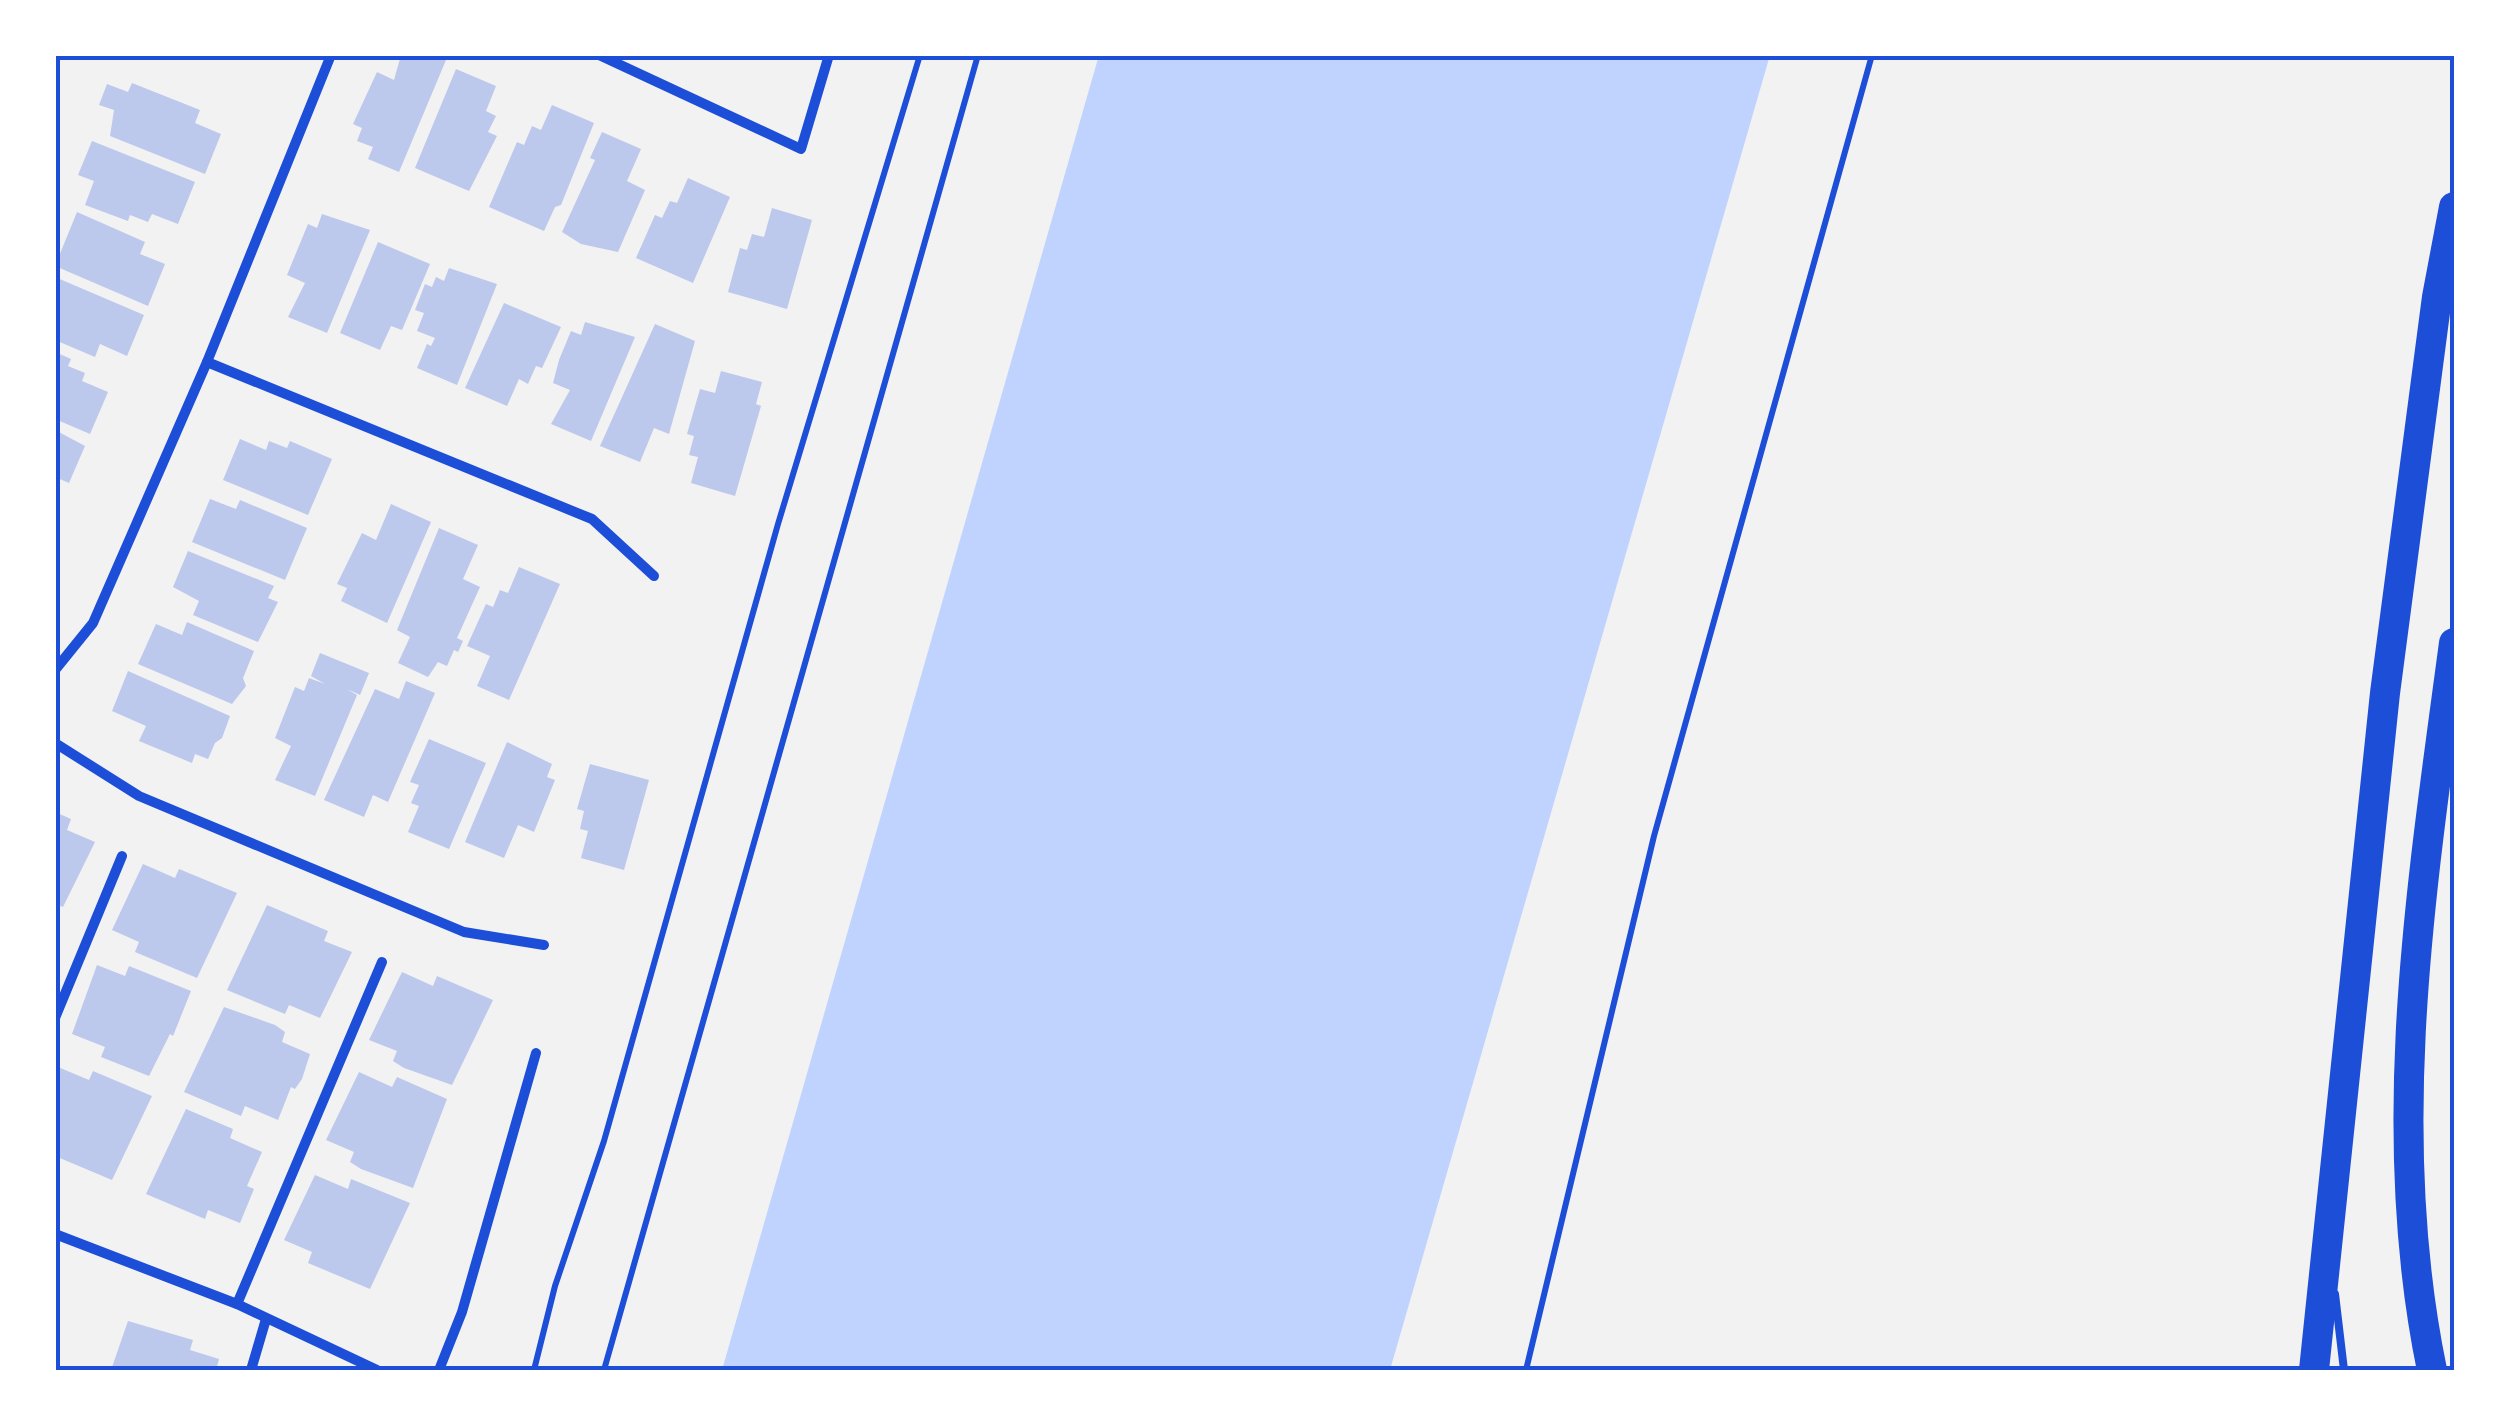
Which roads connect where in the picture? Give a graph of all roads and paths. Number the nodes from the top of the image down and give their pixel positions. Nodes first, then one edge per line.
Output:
1 (331, 55) edge
2 (598, 55) edge
3 (829, 55) edge
4 (920, 55) edge
5 (978, 55) edge
6 (1872, 55) edge
7 (2454, 208) edge
8 (207, 362) junction
9 (654, 576) dead end
10 (2454, 643) edge
11 (55, 670) edge
12 (55, 743) edge
13 (122, 856) dead end
14 (544, 946) dead end
15 (382, 962) dead end
16 (55, 1018) edge
17 (536, 1053) dead end
18 (55, 1234) edge
19 (2330, 1240) junction
20 (237, 1304) junction
21 (266, 1319) junction
22 (250, 1370) edge
23 (377, 1370) edge
24 (439, 1370) edge
25 (534, 1370) edge
26 (604, 1370) edge
27 (1526, 1370) edge
28 (2314, 1370) edge
29 (2344, 1370) edge
30 (2432, 1370) edge

1 - 8 street
2 - 3 street
4 - 25 path
5 - 26 path
6 - 27 path
7 - 19 highway
8 - 9 street
8 - 11 street
10 - 30 highway
12 - 14 street
13 - 16 street
15 - 20 street
17 - 24 street
18 - 20 street
19 - 28 highway
19 - 29 lane
20 - 21 street
21 - 22 street
21 - 23 street

